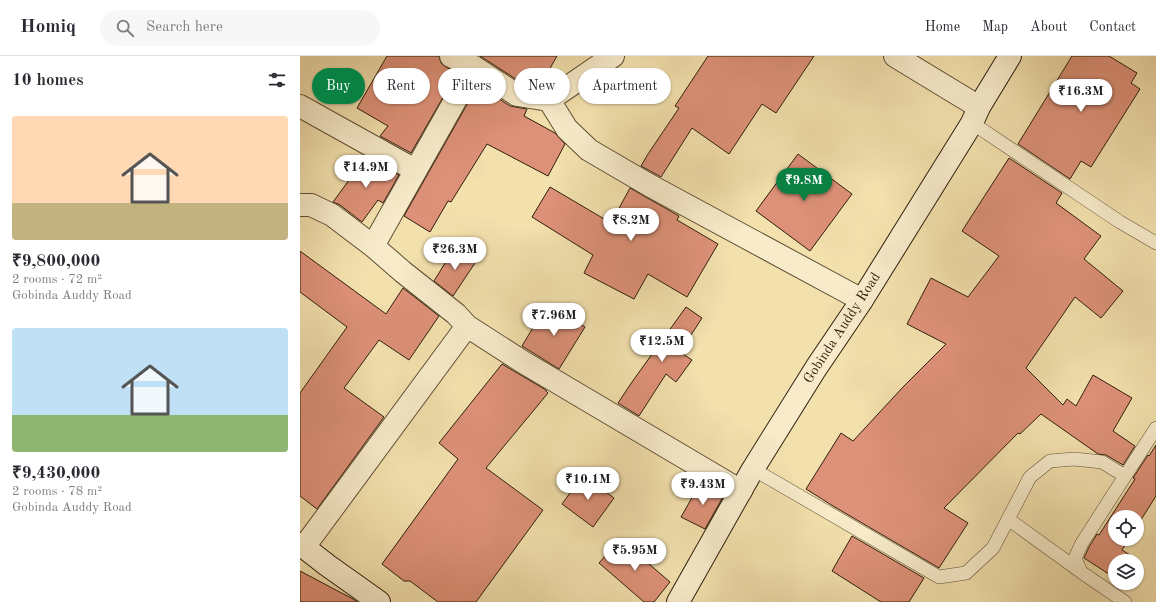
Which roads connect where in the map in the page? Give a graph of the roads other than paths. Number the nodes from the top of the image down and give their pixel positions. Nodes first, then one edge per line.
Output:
1 (451, 56) edge
2 (613, 56) edge
3 (895, 56) edge
4 (1010, 56) edge
5 (474, 67) junction
6 (570, 86) edge
7 (514, 93) edge
8 (552, 104) edge
9 (300, 106) edge
10 (975, 115) junction
11 (416, 170) junction
12 (300, 205) edge
13 (1156, 243) edge
14 (373, 246) junction
15 (862, 300) junction
16 (467, 326) junction
17 (1156, 428) edge
18 (753, 469) junction
19 (1125, 476) junction
20 (741, 491) junction
21 (1008, 519) junction
22 (302, 546) edge
23 (1081, 572) junction
24 (380, 602) edge
25 (678, 602) edge
26 (1125, 602) edge

1 - 5 street
2 - 6 street
3 - 10 street
4 - 10 street, Gobinda Auddy Road
5 - 7 street
5 - 11 street
8 - 15 street
9 - 11 street
10 - 13 lane
10 - 15 street, Gobinda Auddy Road
11 - 14 street
12 - 14 street
14 - 16 street
15 - 18 street, Gobinda Auddy Road
16 - 20 street
16 - 22 street
17 - 19 lane
18 - 20 street, Gobinda Auddy Road
18 - 21 lane
19 - 21 lane
19 - 23 lane
20 - 25 street, Gobinda Auddy Road
21 - 23 lane
22 - 24 street
23 - 26 lane

